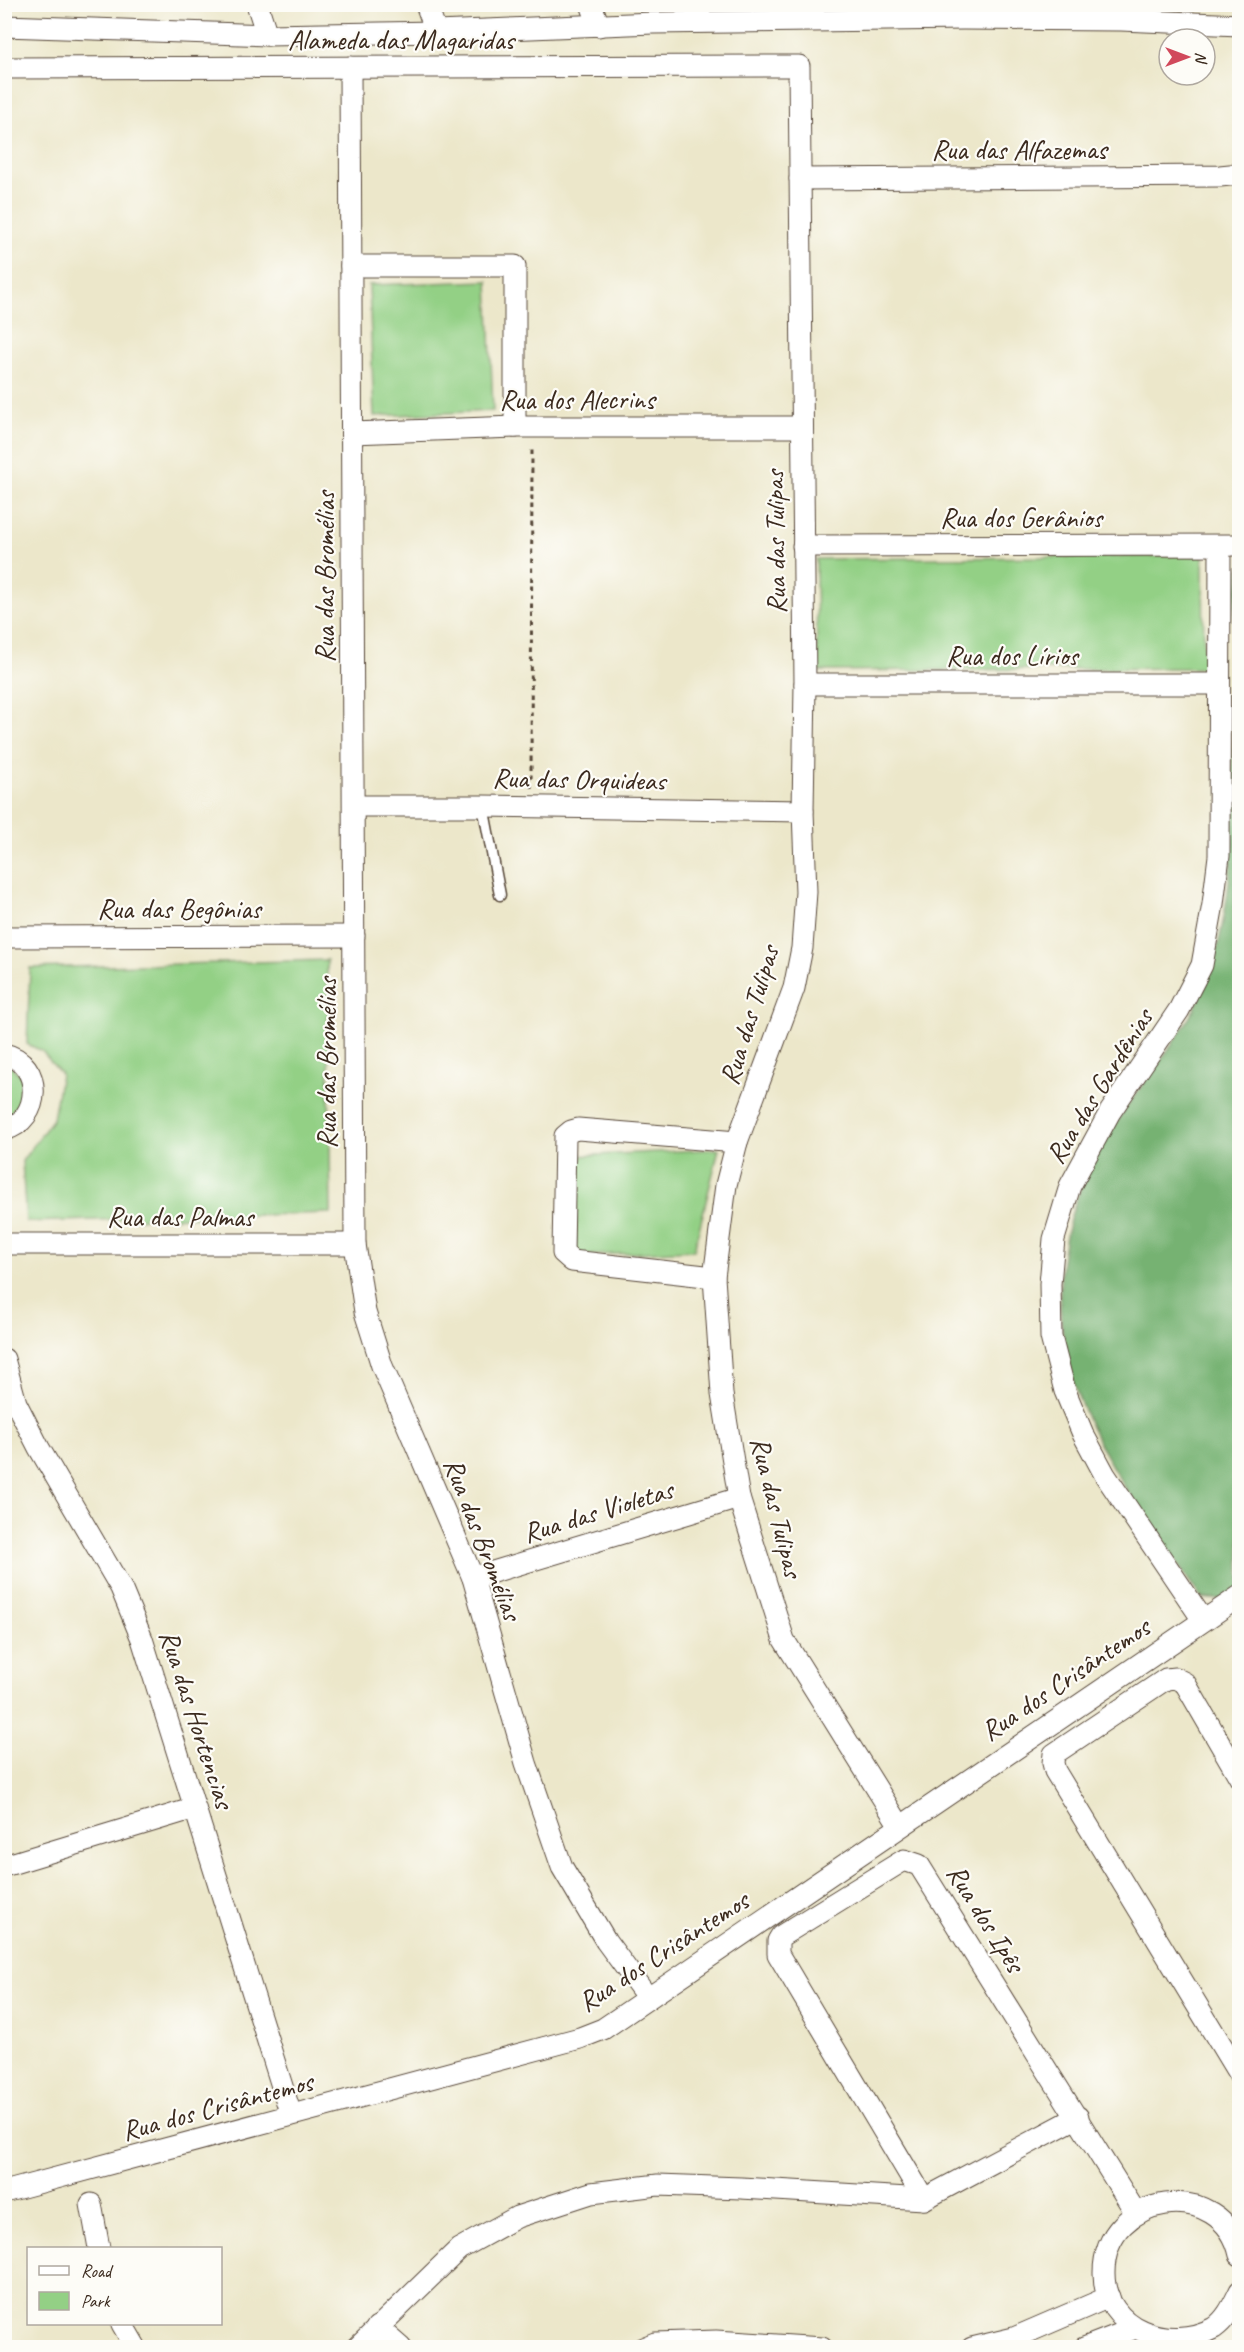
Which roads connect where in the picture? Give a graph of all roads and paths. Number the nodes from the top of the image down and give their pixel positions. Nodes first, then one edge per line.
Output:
1 (257, 4) edge
2 (426, 4) edge
3 (591, 4) edge
4 (963, 12) edge
5 (1121, 12) edge
6 (808, 13) edge
7 (653, 14) edge
8 (1239, 25) edge
9 (4, 26) edge
10 (599, 26) junction
11 (436, 32) junction
12 (267, 35) junction
13 (799, 66) joint
14 (350, 67) junction
15 (4, 68) edge
16 (1239, 174) edge
17 (800, 179) junction
18 (351, 266) junction
19 (523, 427) junction
20 (802, 427) junction
21 (352, 433) junction
22 (1229, 545) edge
23 (803, 546) junction
24 (805, 684) junction
25 (1219, 684) junction
26 (354, 806) junction
27 (483, 806) junction
28 (531, 808) junction
29 (803, 811) junction
30 (500, 895) dead end
31 (354, 936) junction
32 (4, 937) edge
33 (4, 1054) edge
34 (4, 1130) edge
35 (737, 1142) junction
36 (4, 1244) edge
37 (355, 1244) junction
38 (714, 1277) junction
39 (4, 1359) edge
40 (739, 1498) junction
41 (473, 1578) junction
42 (1239, 1596) edge
43 (1203, 1620) junction
44 (1239, 1778) edge
45 (195, 1808) junction
46 (900, 1826) junction
47 (4, 1866) edge
48 (648, 1998) junction
49 (1239, 2076) edge
50 (291, 2115) junction
51 (1078, 2117) junction
52 (4, 2192) edge
53 (924, 2199) junction
54 (90, 2204) dead end
55 (1136, 2213) junction
56 (1233, 2225) edge
57 (99, 2247) edge
58 (1239, 2255) edge
59 (1239, 2291) edge
60 (1109, 2297) junction
61 (123, 2325) edge
62 (377, 2327) junction
63 (1133, 2328) junction
64 (1200, 2342) edge
65 (136, 2348) edge
66 (357, 2348) edge
67 (401, 2348) edge
68 (643, 2348) edge
69 (822, 2348) edge
70 (972, 2348) edge
71 (1084, 2348) edge

1 - 12 street
2 - 11 street
3 - 10 street
4 - 5 street
4 - 6 street
5 - 8 street
6 - 7 street
7 - 10 street
9 - 12 street
10 - 11 street
11 - 12 street
13 - 14 street, Alameda das Magaridas
13 - 17 street, Rua das Tulipas
14 - 15 street, Alameda das Magaridas
14 - 18 street, Rua das Bromélias
16 - 17 street, Rua das Alfazemas
17 - 20 street, Rua das Tulipas
18 - 19 street
18 - 21 street, Rua das Bromélias
19 - 20 street, Rua dos Alecrins
19 - 21 street, Rua dos Alecrins
19 - 28 path
20 - 23 street, Rua das Tulipas
21 - 26 street, Rua das Bromélias
22 - 23 street, Rua dos Gerânios
22 - 25 street, Rua das Gardênias
23 - 24 street, Rua das Tulipas
24 - 25 street, Rua dos Lírios
24 - 29 street, Rua das Tulipas
25 - 43 street, Rua das Gardênias
26 - 27 street, Rua das Orquideas
26 - 31 street, Rua das Bromélias
27 - 28 street, Rua das Orquideas
27 - 30 lane
28 - 29 street, Rua das Orquideas
29 - 35 street, Rua das Tulipas
31 - 32 street, Rua das Begônias
31 - 37 street, Rua das Bromélias
33 - 34 street
35 - 38 street, Rua das Tulipas
35 - 38 street
36 - 37 street, Rua das Palmas
37 - 41 street, Rua das Bromélias
38 - 40 street, Rua das Tulipas
39 - 45 street, Rua das Hortencias
40 - 41 street, Rua das Violetas
40 - 46 street, Rua das Tulipas
41 - 48 street, Rua das Bromélias
42 - 43 street, Rua dos Crisântemos
43 - 46 street, Rua dos Crisântemos
44 - 49 street
45 - 47 street
45 - 50 street, Rua das Hortencias
46 - 48 street, Rua dos Crisântemos
48 - 50 street, Rua dos Crisântemos
50 - 52 street, Rua dos Crisântemos
51 - 53 street
51 - 53 street, Rua dos Ipês
51 - 55 street, Rua dos Ipês
53 - 62 street
54 - 57 street
55 - 56 street
55 - 60 street
56 - 58 street
59 - 64 street
60 - 63 street
60 - 70 street
61 - 65 street
62 - 66 street
62 - 67 street
63 - 64 street
63 - 71 street
68 - 69 street

